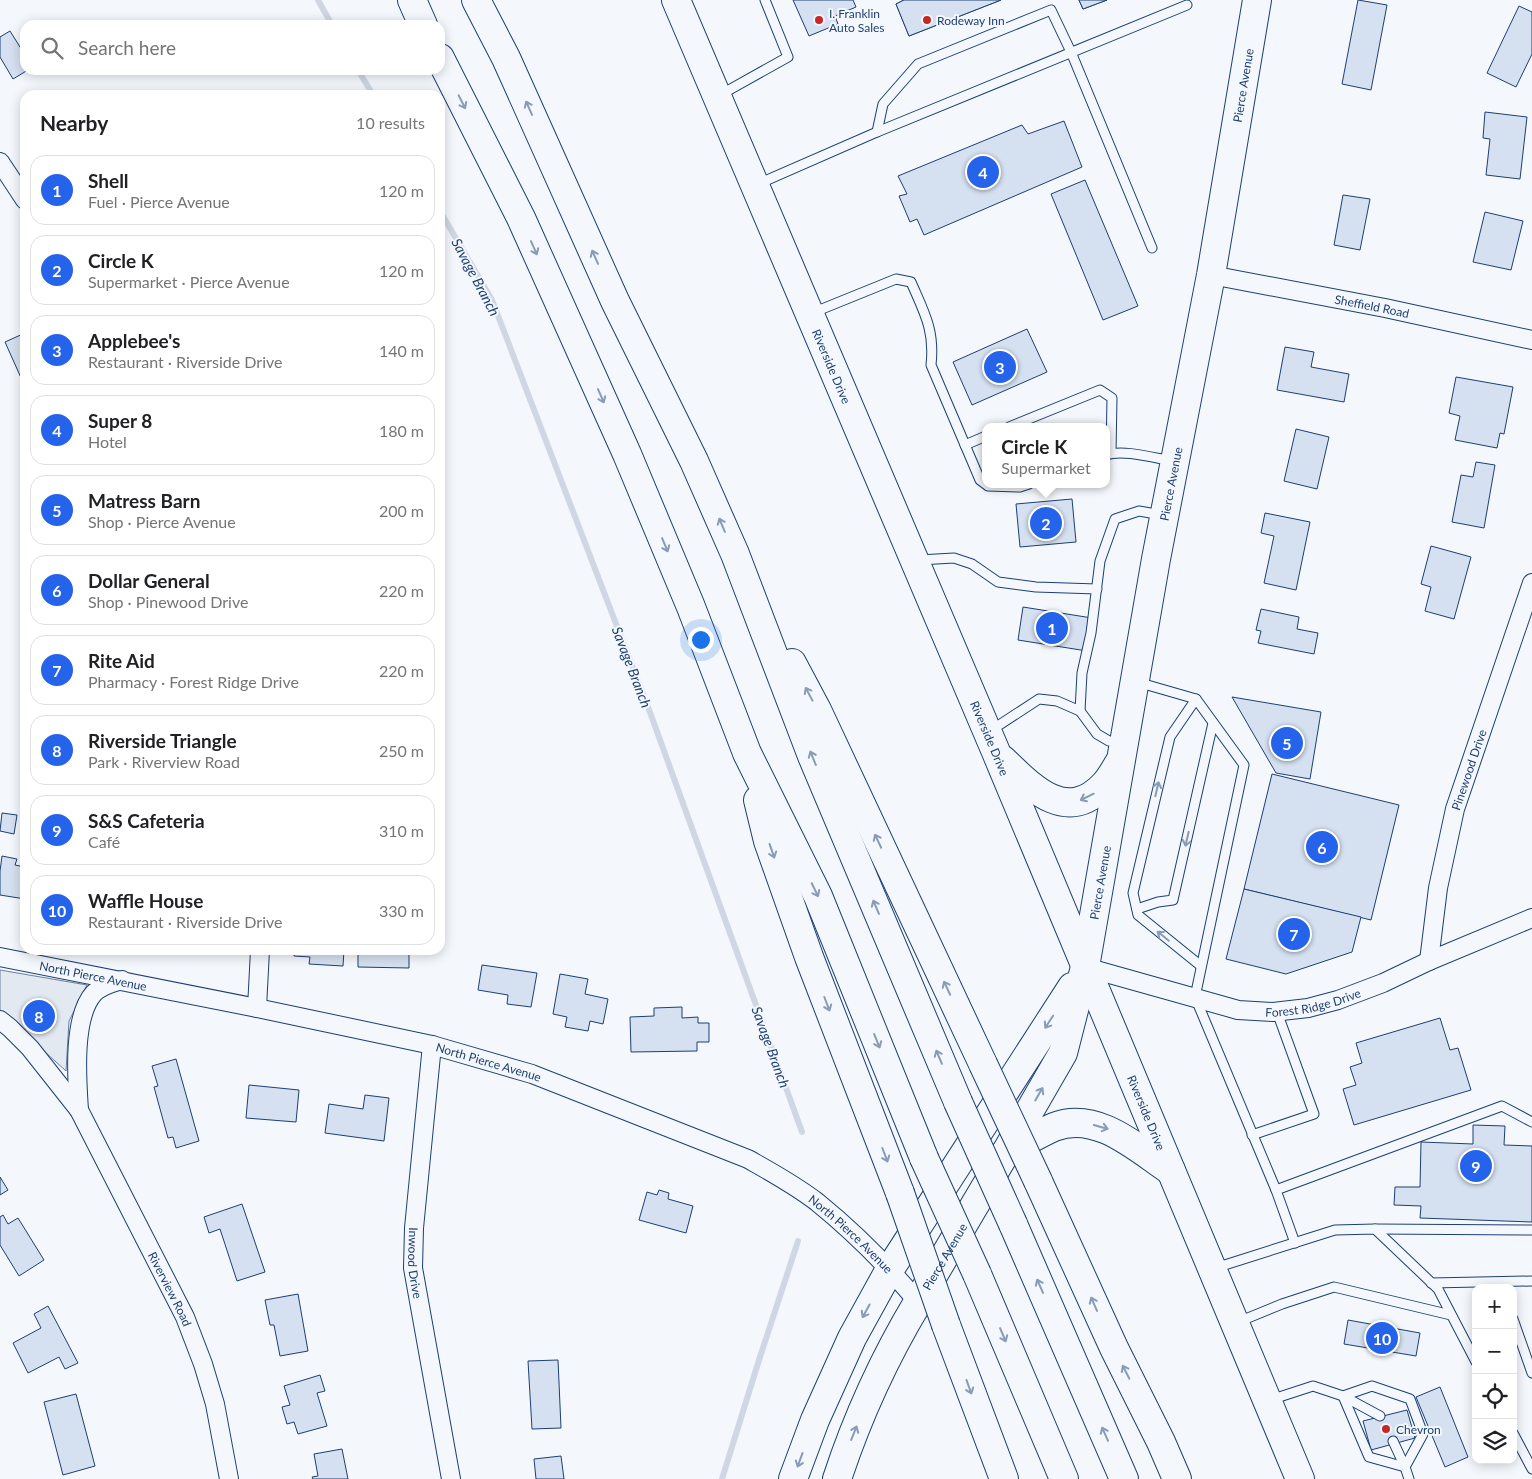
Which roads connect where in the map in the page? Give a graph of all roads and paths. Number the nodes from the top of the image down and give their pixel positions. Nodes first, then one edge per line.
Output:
1 (412, 0) edge
2 (476, 0) edge
3 (676, 0) edge
4 (765, 0) edge
5 (1257, 0) edge
6 (1187, 5) dead end
7 (421, 20) edge
8 (1071, 52) junction
9 (445, 68) edge
10 (718, 97) junction
11 (878, 132) junction
12 (0, 162) edge
13 (755, 186) junction
14 (20, 192) edge
15 (1152, 248) dead end
16 (1211, 274) junction
17 (810, 314) junction
18 (1532, 340) edge
19 (1019, 423) edge
20 (1110, 426) edge
21 (982, 438) edge
22 (965, 444) junction
23 (1110, 454) edge
24 (1175, 461) junction
25 (982, 482) edge
26 (1164, 515) junction
27 (734, 554) junction
28 (914, 560) junction
29 (1532, 583) edge
30 (1097, 588) junction
31 (1134, 682) junction
32 (1196, 699) junction
33 (1080, 711) junction
34 (1213, 723) junction
35 (991, 742) junction
36 (1122, 752) junction
37 (747, 753) junction
38 (1137, 909) junction
39 (1532, 918) edge
40 (260, 955) edge
41 (0, 957) edge
42 (1430, 962) junction
43 (1085, 966) junction
44 (1201, 966) junction
45 (123, 980) junction
46 (1195, 997) junction
47 (258, 1008) junction
48 (1277, 1012) junction
49 (0, 1020) edge
50 (432, 1045) junction
51 (80, 1110) junction
52 (1532, 1122) edge
53 (1252, 1135) junction
54 (1006, 1152) junction
55 (1171, 1171) junction
56 (1276, 1190) junction
57 (1375, 1230) junction
58 (1532, 1230) edge
59 (1295, 1243) junction
60 (890, 1269) junction
61 (1212, 1269) junction
62 (1532, 1280) edge
63 (1431, 1283) junction
64 (1501, 1284) edge
65 (918, 1302) junction
66 (1451, 1315) junction
67 (1235, 1323) junction
68 (1517, 1329) edge
69 (1472, 1354) edge
70 (1532, 1373) edge
71 (1342, 1396) junction
72 (1267, 1401) junction
73 (1380, 1416) dead end
74 (1393, 1441) dead end
75 (1517, 1441) edge
76 (1405, 1467) junction
77 (1532, 1469) edge
78 (229, 1479) edge
79 (451, 1479) edge
80 (793, 1479) edge
81 (837, 1479) edge
82 (1004, 1479) edge
83 (1064, 1479) edge
84 (1124, 1479) edge
85 (1177, 1479) edge
86 (1300, 1479) edge
87 (1409, 1479) edge

1 - 7 main road
27 -> 2 main road
3 - 10 main road, Riverside Drive
4 - 10 lane
5 - 16 main road, Pierce Avenue
6 - 8 lane
8 - 11 lane
8 - 11 lane
8 - 15 lane
9 -> 37 main road
10 - 13 main road, Riverside Drive
11 - 13 lane
12 - 14 street
13 - 17 main road, Riverside Drive
16 - 18 street, Sheffield Road
16 - 24 main road, Pierce Avenue
17 - 22 lane
17 - 28 main road, Riverside Drive
19 - 20 lane
21 - 22 lane
22 - 25 lane
23 - 24 lane
24 - 26 main road, Pierce Avenue
26 - 30 lane
26 - 31 main road, Pierce Avenue
84 -> 27 main road, bridge
85 -> 27 main road, bridge
28 - 30 lane
28 - 35 main road, Riverside Drive
29 - 42 street, Pinewood Drive
30 - 33 lane
31 - 32 lane
31 - 36 main road, Pierce Avenue
32 - 34 lane
38 -> 32 lane
33 - 35 lane
33 - 36 lane
34 -> 38 lane
34 - 44 lane
36 -> 35 main road
35 - 43 main road, Riverside Drive
36 - 43 main road, Pierce Avenue
37 -> 82 main road, bridge
37 -> 83 main road, bridge
44 -> 38 lane
39 - 42 street, Forest Ridge Drive
40 - 47 street
41 - 45 street, North Pierce Avenue
42 - 48 street, Forest Ridge Drive
43 - 46 street, Forest Ridge Drive
54 -> 43 main road, Pierce Avenue
43 - 55 main road, Riverside Drive
43 -> 60 main road, Pierce Avenue
44 - 46 lane
45 - 47 street, North Pierce Avenue
45 - 51 street, Riverview Road
46 - 48 street, Forest Ridge Drive
46 - 53 lane
47 - 50 street, North Pierce Avenue
48 - 53 lane
49 - 51 street, Riverview Road
50 - 60 street, North Pierce Avenue
50 - 79 street, Inwood Drive
51 - 78 street, Riverview Road
52 - 56 lane
53 - 56 lane
54 -> 55 main road
54 - 65 main road, Pierce Avenue
55 - 61 main road, Riverside Drive
56 - 59 lane
57 - 58 lane
57 - 59 lane
57 - 63 lane
59 - 61 lane
60 - 65 street, North Pierce Avenue
60 -> 80 main road, Pierce Avenue
61 - 67 main road, Riverside Drive
62 - 64 lane
63 - 64 lane
63 - 66 lane
81 -> 65 main road, Pierce Avenue
66 - 67 lane
66 - 69 lane
67 - 72 main road, Riverside Drive
68 - 70 lane
71 - 72 lane
71 - 73 lane
71 - 76 lane
71 - 76 lane
72 - 86 main road, Riverside Drive
74 - 76 lane
75 - 77 lane
76 - 87 lane

